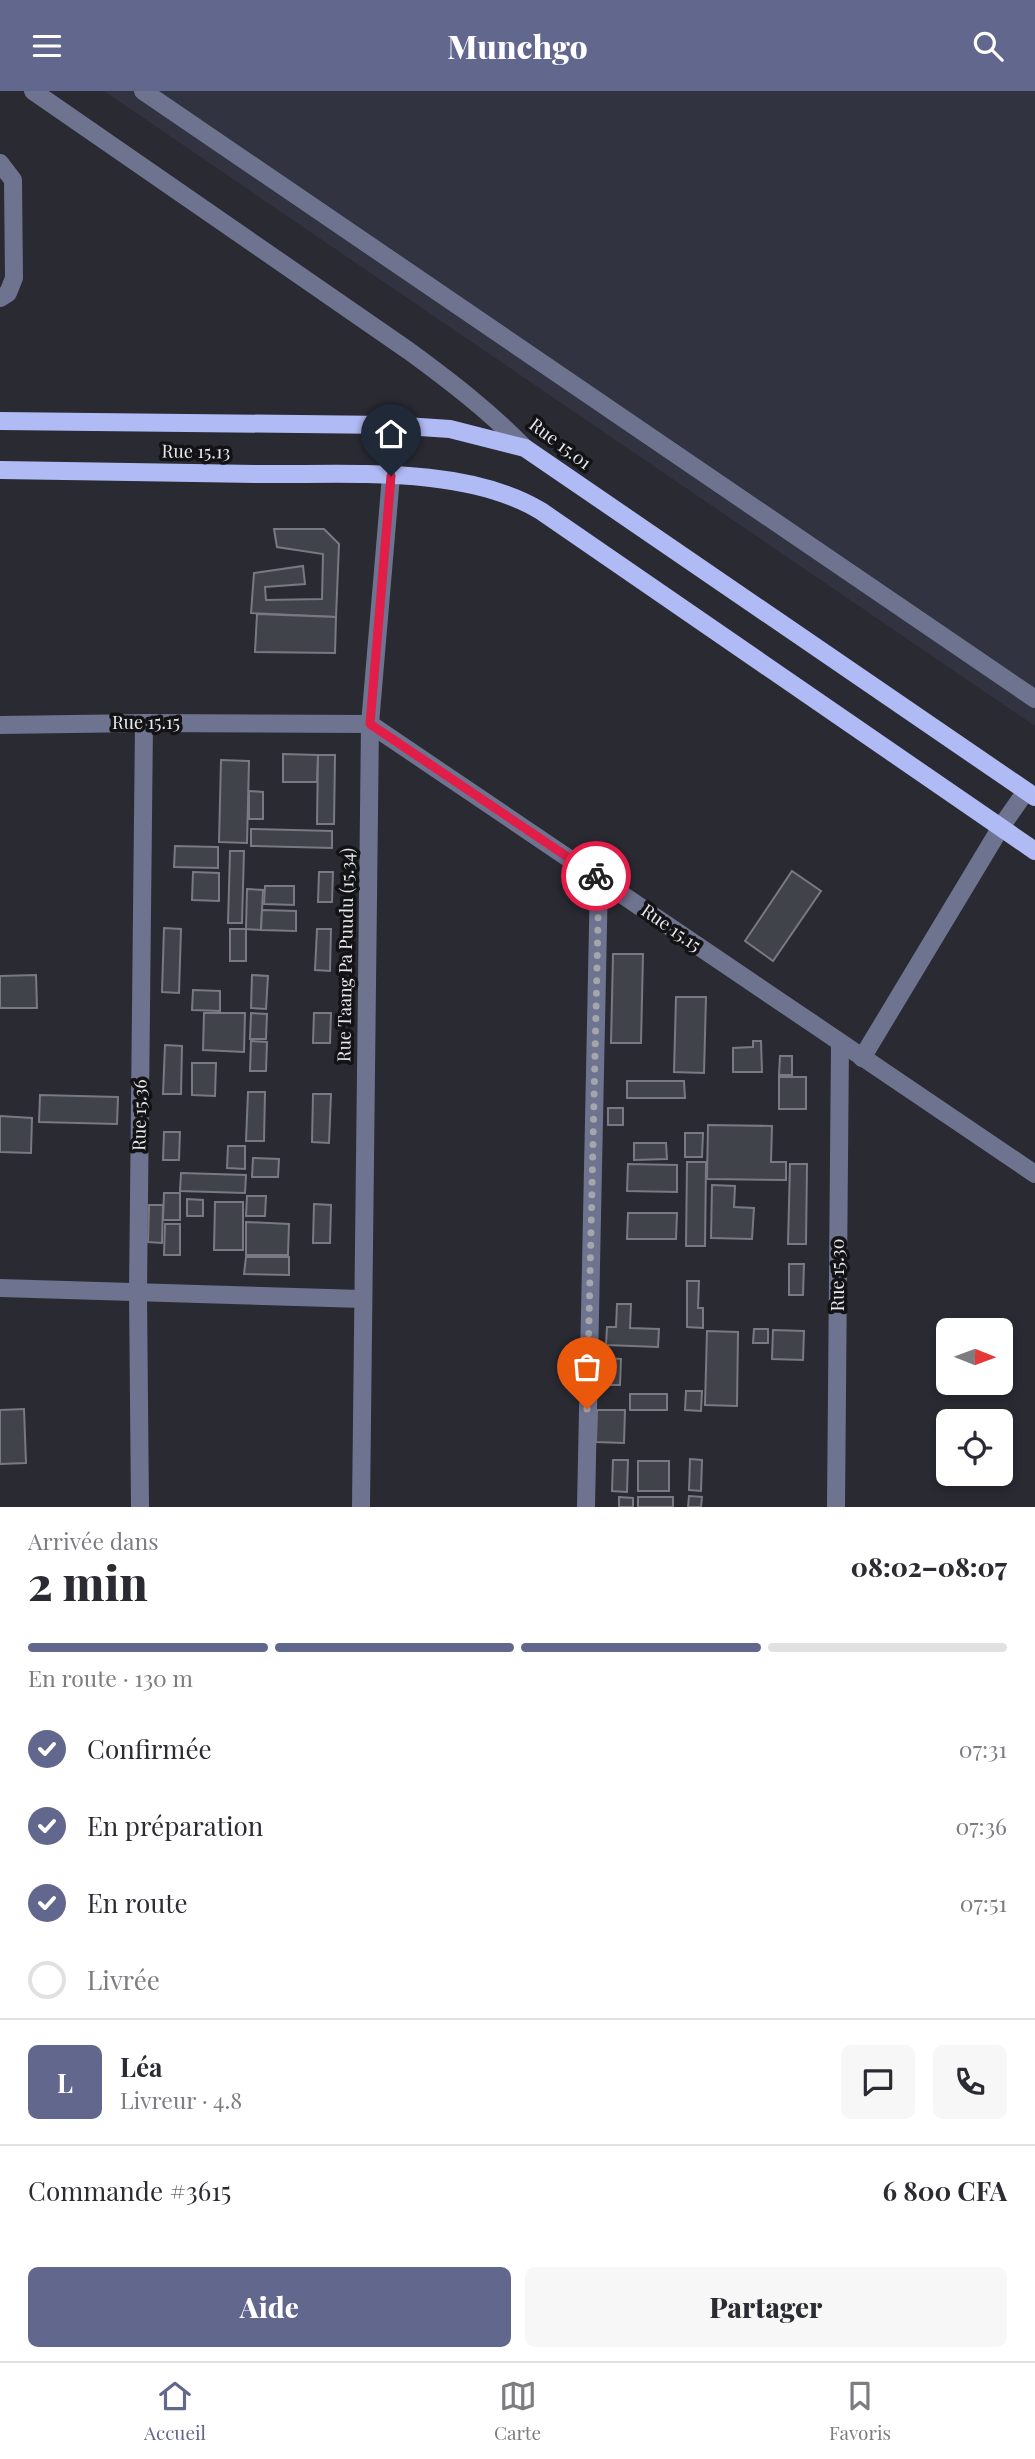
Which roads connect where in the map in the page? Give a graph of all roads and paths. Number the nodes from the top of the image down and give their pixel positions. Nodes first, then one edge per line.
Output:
1 (33, 91) edge
2 (144, 91) edge
3 (0, 163) edge
4 (0, 298) edge
5 (0, 421) edge
6 (525, 448) junction
7 (0, 470) edge
8 (391, 476) junction
9 (1035, 699) edge
10 (144, 723) junction
11 (370, 724) junction
12 (0, 725) edge
13 (1031, 794) edge
14 (1000, 827) junction
15 (1035, 851) edge
16 (599, 878) junction
17 (839, 1044) junction
18 (862, 1058) junction
19 (1035, 1174) edge
20 (0, 1288) edge
21 (138, 1293) junction
22 (362, 1299) junction
23 (140, 1507) edge
24 (361, 1507) edge
25 (586, 1507) edge
26 (836, 1507) edge

1 - 6 street, Rue 15.01
2 - 9 street
3 - 4 street
5 - 6 main road, Rue 15.13
6 - 13 main road, Rue 15.01
7 - 8 main road, Rue 15.13
8 - 11 street, Rue Taang Pa Puudu (15.34)
8 - 14 main road
10 - 11 street, Rue 15.15
10 - 12 street, Rue 15.15
10 - 21 street, Rue 15.36
11 - 16 street, Rue 15.15
11 - 22 street, Rue Taang Pa Puudu (15.34)
13 - 14 street
14 - 15 main road
14 - 18 street
16 - 17 street, Rue 15.15
16 - 25 street
17 - 18 street, Rue 15.15
17 - 26 street, Rue 15.30
18 - 19 street, Rue 15.15
20 - 21 street
21 - 22 street
21 - 23 street, Rue 15.36
22 - 24 street, Rue Taang Pa Puudu (15.34)

